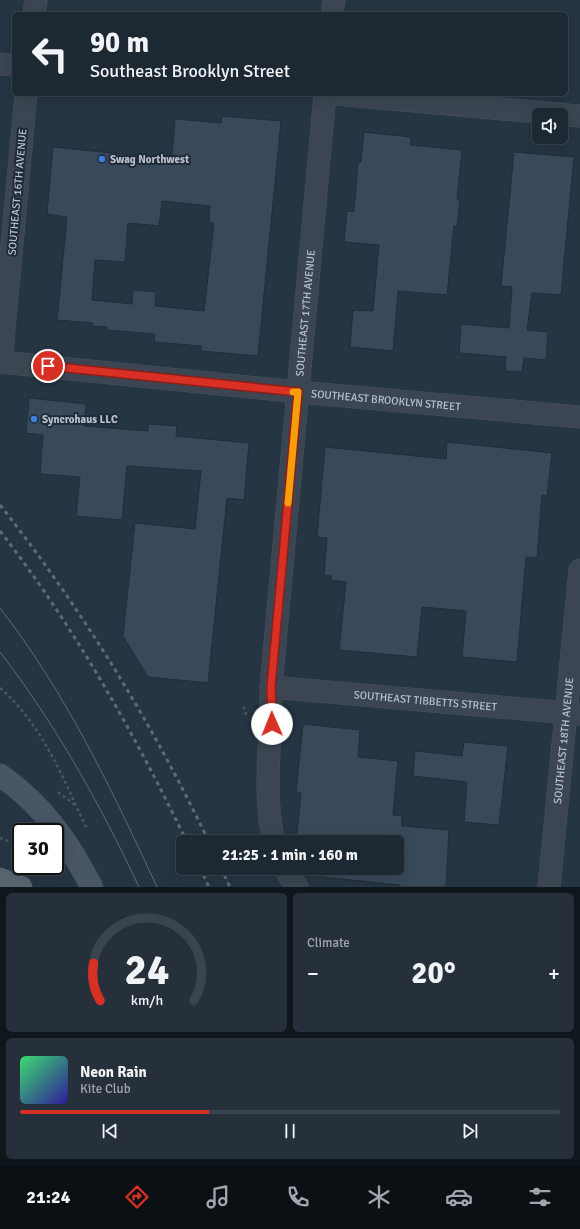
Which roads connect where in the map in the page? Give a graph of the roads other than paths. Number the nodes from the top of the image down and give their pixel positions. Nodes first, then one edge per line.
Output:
1 (36, 0) edge
2 (334, 0) edge
3 (34, 12) edge
4 (332, 12) edge
5 (0, 64) edge
6 (12, 65) edge
7 (26, 96) edge
8 (325, 96) edge
9 (357, 96) edge
10 (580, 116) edge
11 (1, 362) joint
12 (298, 392) junction
13 (580, 417) edge
14 (580, 570) edge
15 (271, 687) junction
16 (573, 714) edge
17 (0, 775) edge
18 (273, 835) edge
19 (0, 879) edge
20 (21, 887) edge
21 (92, 887) edge
22 (549, 887) edge

1 - 3 street
2 - 4 street
5 - 6 street
7 - 11 street, SOUTHEAST 16TH AVENUE
8 - 12 street, SOUTHEAST 17TH AVENUE
9 - 10 street
11 - 12 street, SOUTHEAST BROOKLYN STREET
12 - 13 street, SOUTHEAST BROOKLYN STREET
12 - 15 street, SOUTHEAST 17TH AVENUE
14 - 16 street, SOUTHEAST 18TH AVENUE
15 - 16 street, SOUTHEAST TIBBETTS STREET
15 - 18 street, SOUTHEAST 17TH AVENUE
16 - 22 street, SOUTHEAST 18TH AVENUE
17 - 21 street, bridge
19 - 20 main road

